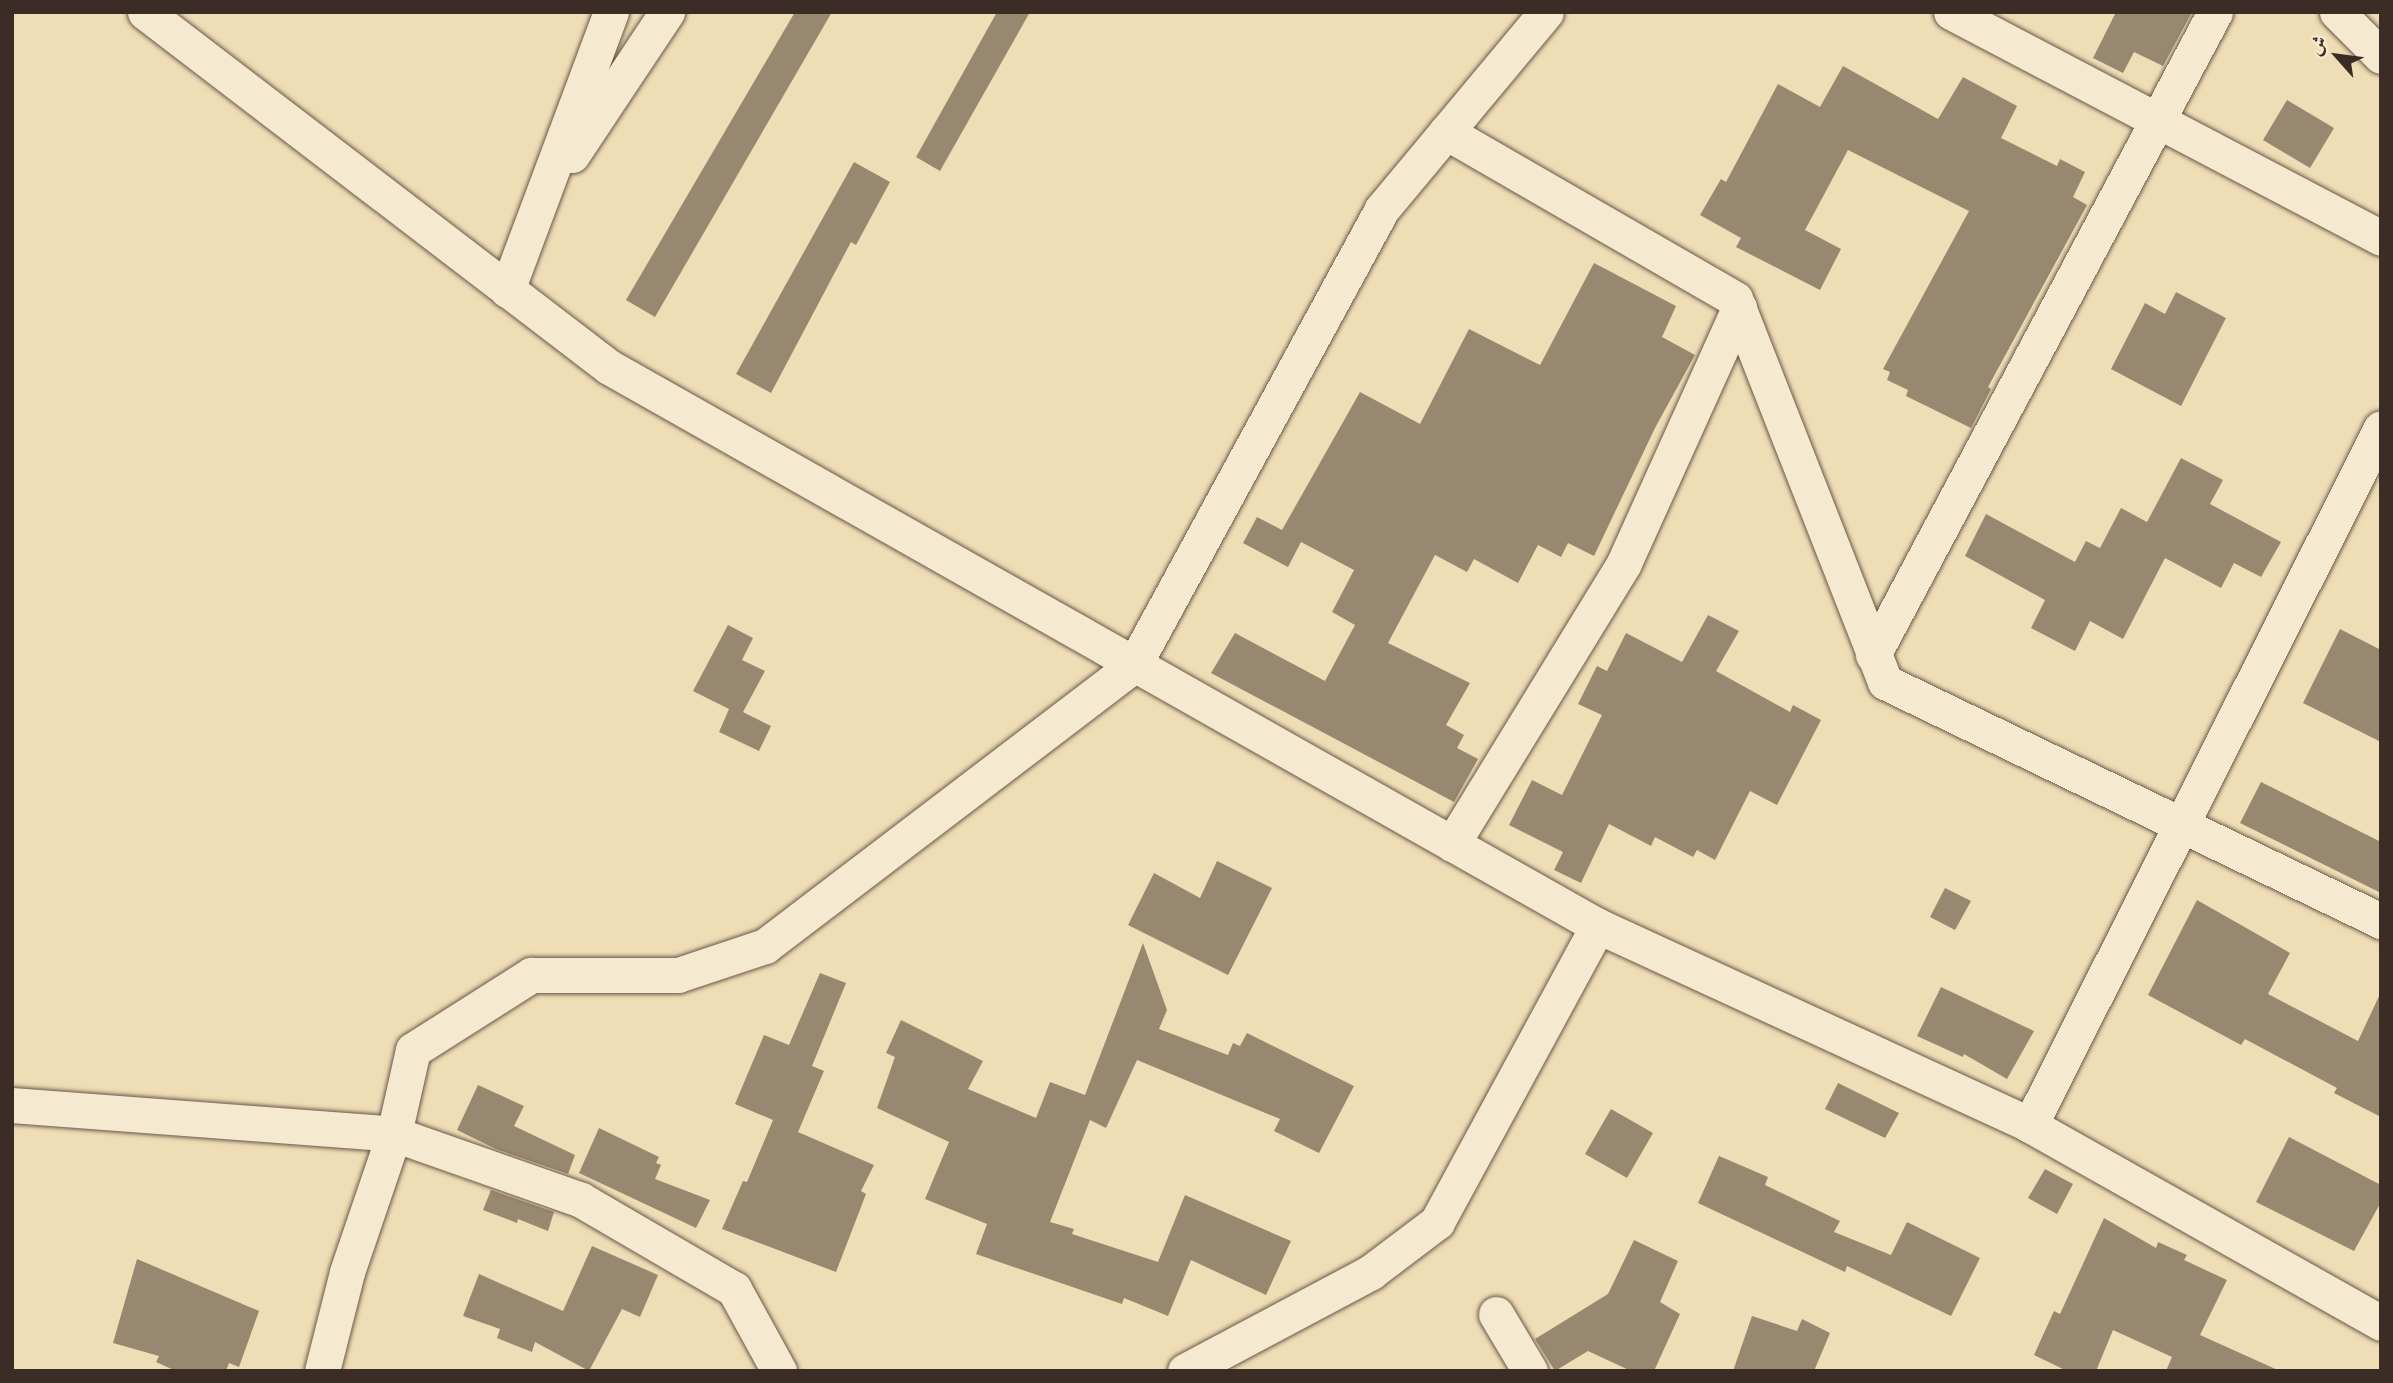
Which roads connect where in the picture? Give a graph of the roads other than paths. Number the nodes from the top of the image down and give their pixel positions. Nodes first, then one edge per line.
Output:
1 (145, 12) edge
2 (611, 12) edge
3 (667, 12) edge
4 (1546, 12) edge
5 (1951, 12) edge
6 (2216, 12) edge
7 (2337, 12) edge
8 (2381, 56) edge
9 (2157, 121) junction
10 (1446, 132) junction
11 (538, 207) junction
12 (2381, 238) edge
13 (507, 290) junction
14 (1739, 309) junction
15 (2381, 428) edge
16 (1873, 655) junction
17 (1134, 665) junction
18 (2181, 825) junction
19 (1452, 844) junction
20 (2381, 920) edge
21 (1598, 926) junction
22 (12, 1105) edge
23 (2030, 1125) junction
24 (394, 1134) junction
25 (1496, 1314) dead end
26 (2381, 1323) edge
27 (322, 1371) edge
28 (779, 1371) edge
29 (1185, 1371) edge
30 (1530, 1371) edge

1 - 13 street
2 - 11 street
3 - 11 street
4 - 10 street
5 - 9 street
6 - 9 street
7 - 8 street
9 - 12 street
9 - 16 street
10 - 14 street
10 - 17 street
11 - 13 street
13 - 17 street
14 - 16 street
14 - 19 street
15 - 18 street
16 - 18 street
17 - 19 street
17 - 24 street
18 - 20 street
18 - 23 street
19 - 21 street
21 - 23 street
21 - 29 street
22 - 24 street
23 - 26 street
24 - 27 street
24 - 28 street
25 - 30 street

